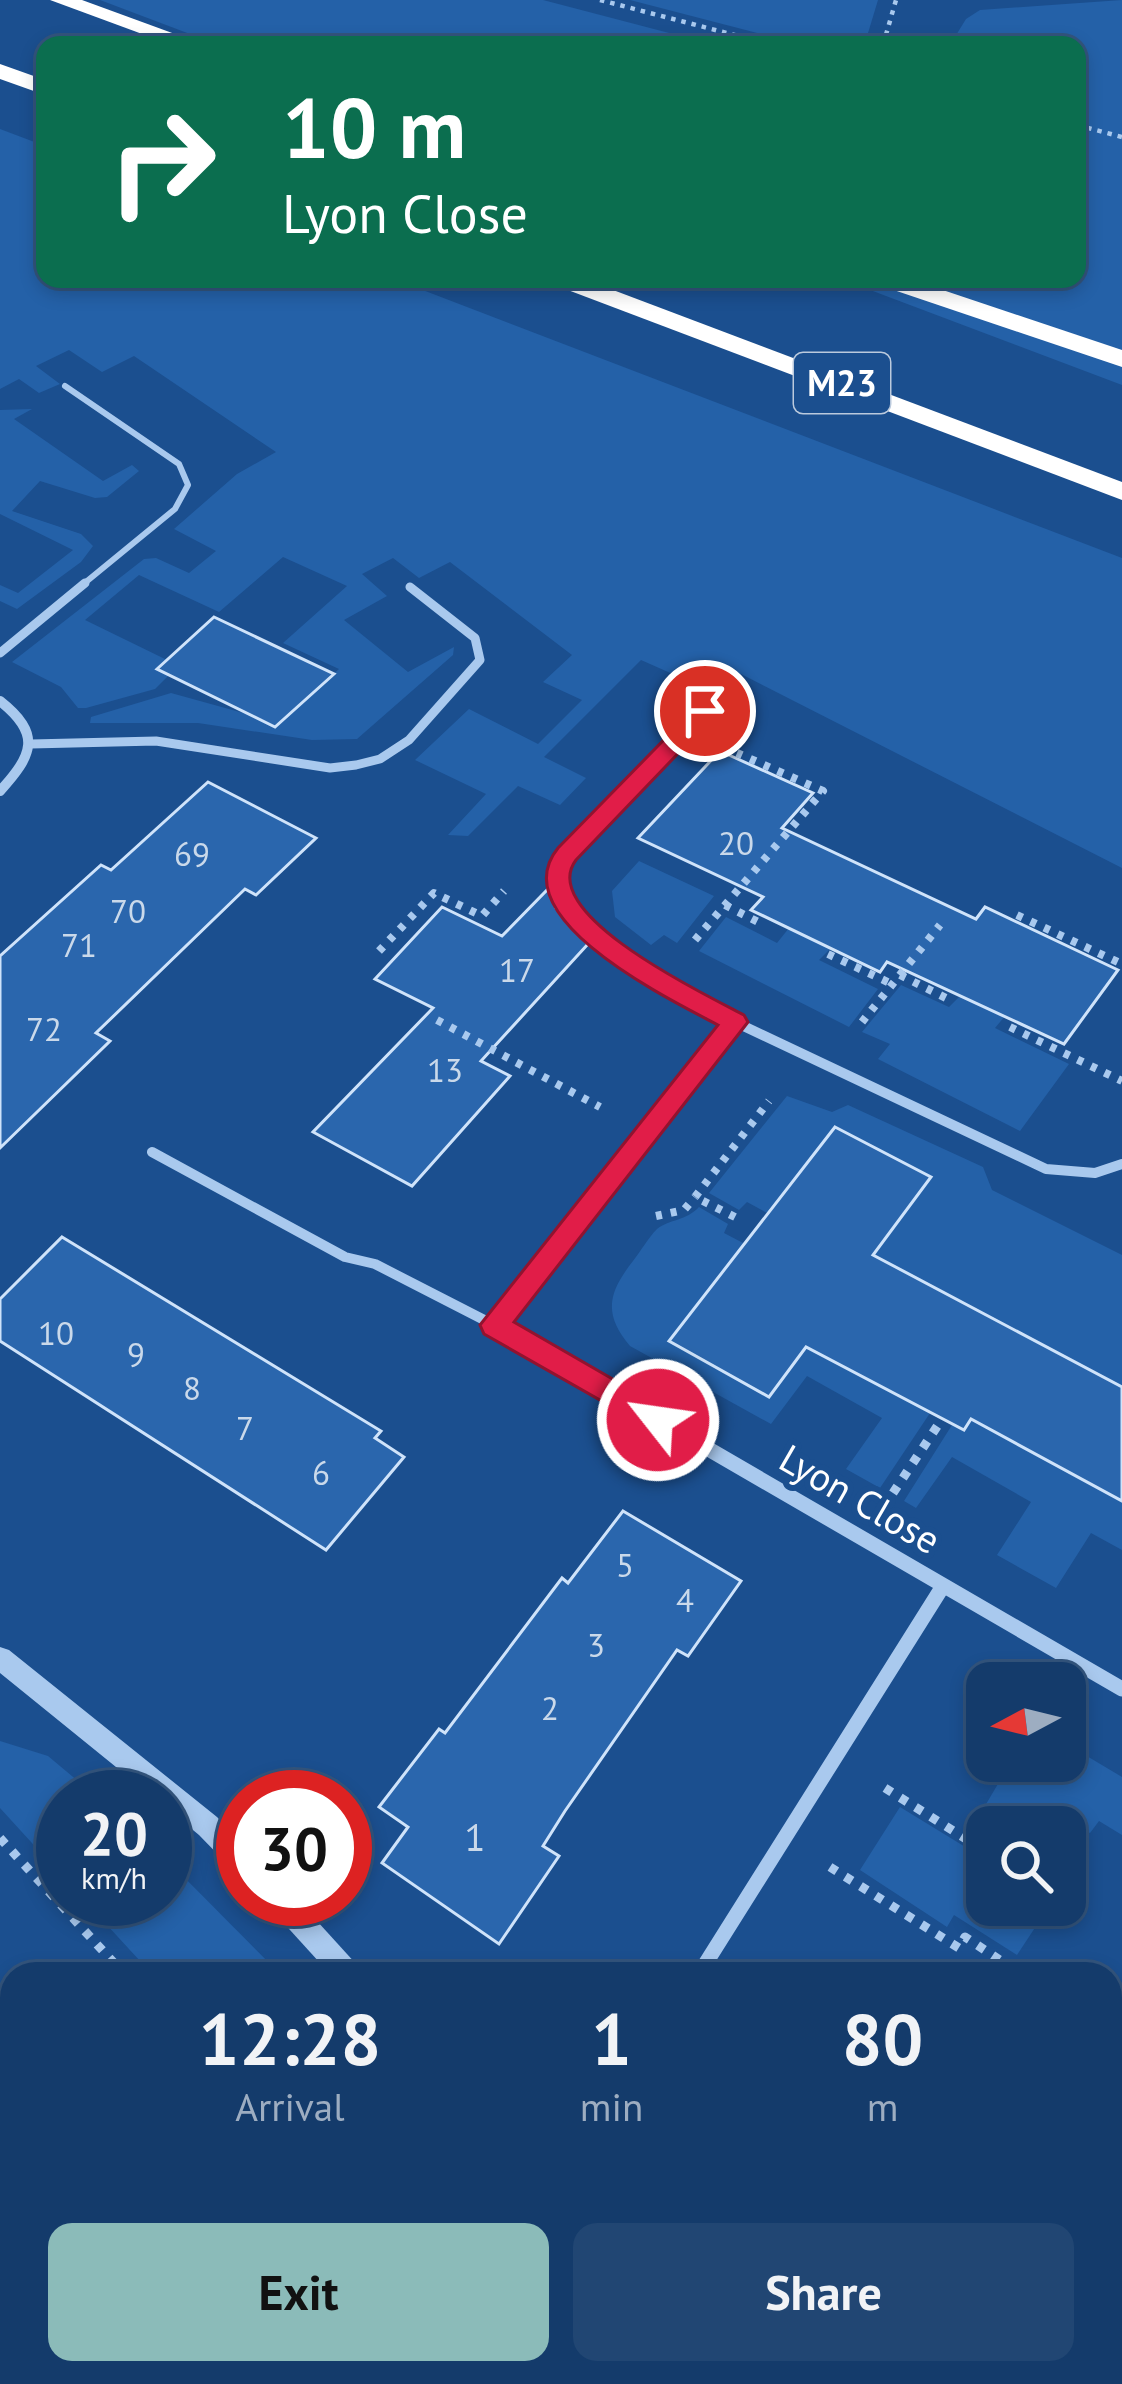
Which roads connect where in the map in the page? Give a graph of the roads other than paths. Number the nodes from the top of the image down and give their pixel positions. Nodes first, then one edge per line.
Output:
1 (61, 0) edge
2 (167, 36) edge
3 (0, 71) edge
4 (36, 85) edge
5 (585, 288) edge
6 (912, 288) edge
7 (1122, 359) edge
8 (65, 386) dead end
9 (1122, 492) edge
10 (410, 587) dead end
11 (0, 653) edge
12 (0, 701) edge
13 (705, 711) dead end
14 (31, 744) junction
15 (0, 791) edge
16 (735, 1022) junction
17 (152, 1153) dead end
18 (1122, 1164) edge
19 (494, 1325) junction
20 (943, 1586) junction
21 (0, 1658) edge
22 (1122, 1689) edge
23 (216, 1834) edge
24 (304, 1926) edge
25 (337, 1962) edge
26 (707, 1962) edge

1 - 2 highway
3 - 4 highway
5 - 9 highway, M23
6 - 7 highway
8 - 11 lane
10 - 14 lane
12 - 14 street
13 - 16 street
14 - 15 street
16 - 18 street
16 - 19 street
17 - 19 street, Lyon Close
19 - 20 street, Lyon Close
20 - 22 street, Lyon Close
20 - 26 street, Lyon Close
21 - 23 street
24 - 25 street

